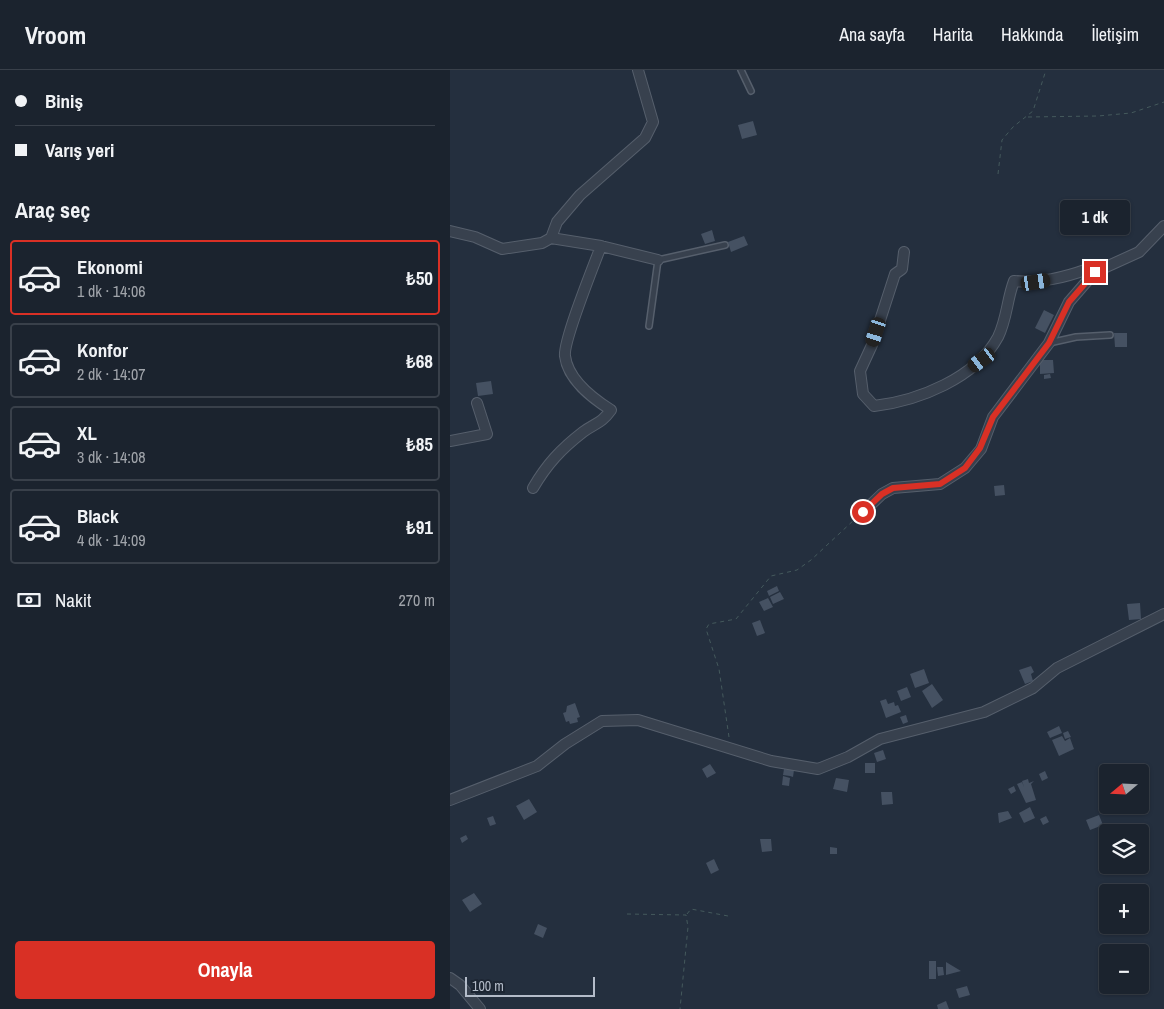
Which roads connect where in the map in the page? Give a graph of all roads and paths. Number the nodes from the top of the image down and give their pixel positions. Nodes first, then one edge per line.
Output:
1 (638, 70) edge
2 (741, 70) edge
3 (1046, 70) edge
4 (751, 91) dead end
5 (1164, 102) edge
6 (1028, 117) junction
7 (998, 174) dead end
8 (1164, 226) edge
9 (450, 231) edge
10 (551, 238) junction
11 (725, 245) dead end
12 (601, 246) junction
13 (904, 252) dead end
14 (658, 260) junction
15 (1095, 272) junction
16 (649, 326) dead end
17 (1110, 335) dead end
18 (1049, 343) junction
19 (477, 403) dead end
20 (450, 441) edge
21 (533, 488) dead end
22 (863, 512) joint
23 (1164, 614) edge
24 (730, 747) junction
25 (450, 800) edge
26 (627, 914) dead end
27 (686, 915) junction
28 (728, 916) dead end
29 (450, 978) edge
30 (480, 1009) edge
31 (680, 1009) edge

1 - 10 street
2 - 4 lane
3 - 6 path
5 - 6 path
6 - 7 path
8 - 15 street
9 - 10 street
10 - 12 street
11 - 14 lane
12 - 14 street
12 - 21 street
13 - 15 street
14 - 16 lane
15 - 18 street
17 - 18 lane
18 - 22 street
19 - 20 street
22 - 24 path
23 - 24 street
24 - 25 street
26 - 27 path
27 - 28 path
27 - 31 path
29 - 30 street

